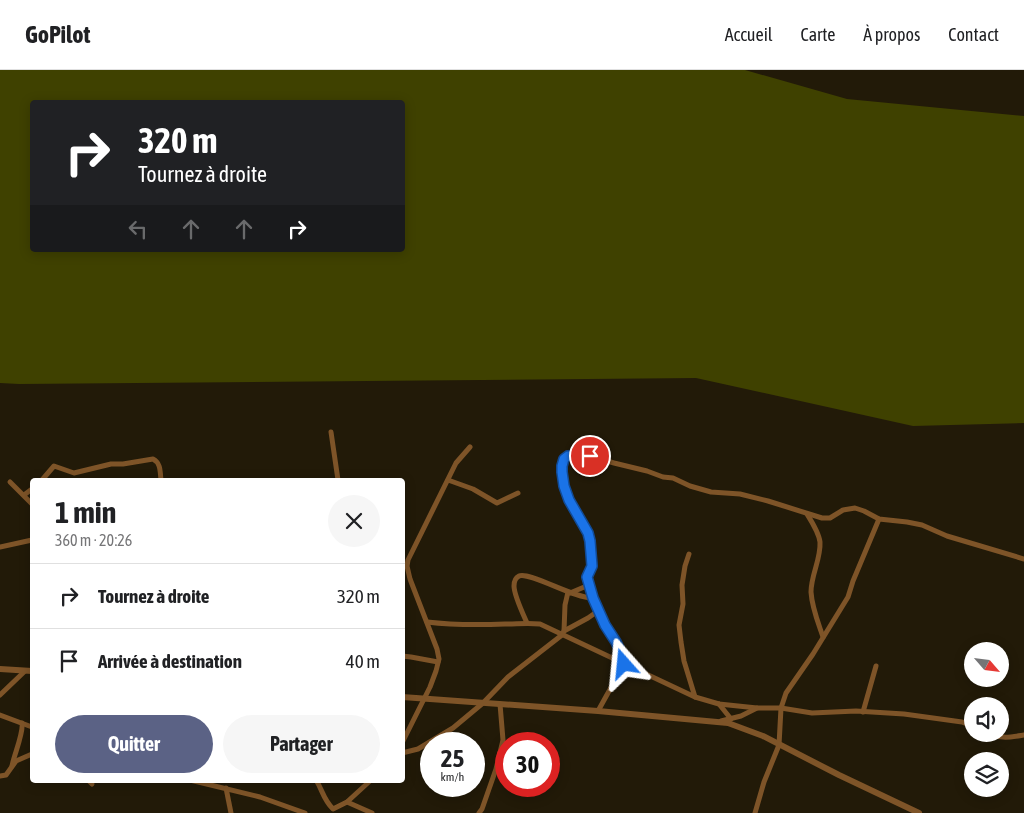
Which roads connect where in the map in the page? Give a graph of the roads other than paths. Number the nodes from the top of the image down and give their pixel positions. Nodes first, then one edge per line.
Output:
1 (331, 432) dead end
2 (470, 447) dead end
3 (44, 478) edge
4 (161, 478) edge
5 (338, 478) edge
6 (448, 480) junction
7 (10, 482) dead end
8 (30, 490) edge
9 (518, 493) dead end
10 (24, 495) junction
11 (30, 502) edge
12 (807, 514) junction
13 (879, 519) junction
14 (30, 540) edge
15 (0, 547) edge
16 (689, 554) dead end
17 (1024, 559) edge
18 (405, 578) edge
19 (410, 579) junction
20 (589, 586) junction
21 (569, 592) junction
22 (593, 598) junction
23 (598, 611) junction
24 (426, 622) junction
25 (527, 623) junction
26 (563, 633) junction
27 (823, 637) junction
28 (405, 656) edge
29 (438, 662) junction
30 (626, 665) junction
31 (876, 666) dead end
32 (0, 669) edge
33 (25, 671) junction
34 (30, 671) edge
35 (0, 695) edge
36 (405, 697) edge
37 (694, 697) junction
38 (425, 698) junction
39 (484, 702) junction
40 (500, 704) junction
41 (719, 704) junction
42 (757, 708) junction
43 (781, 708) junction
44 (598, 711) junction
45 (863, 712) junction
46 (0, 714) edge
47 (731, 719) junction
48 (716, 722) junction
49 (22, 723) junction
50 (964, 723) edge
51 (30, 726) edge
52 (1024, 735) edge
53 (405, 737) edge
54 (1009, 738) edge
55 (778, 745) junction
56 (405, 752) edge
57 (30, 755) edge
58 (12, 766) junction
59 (0, 776) edge
60 (204, 783) edge
61 (318, 783) edge
62 (367, 783) edge
63 (226, 788) junction
64 (347, 802) junction
65 (332, 811) edge
66 (231, 813) edge
67 (305, 813) edge
68 (372, 813) edge
69 (479, 813) edge
70 (755, 813) edge
71 (919, 813) edge

1 - 5 street
2 - 6 street
3 - 4 street
6 - 9 street
6 - 19 street
7 - 10 street
8 - 10 street
10 - 11 street
12 - 13 street
12 - 20 street
12 - 27 street
13 - 17 street
13 - 27 street
14 - 15 street
16 - 37 street
18 - 19 street
19 - 24 street
20 - 21 street
20 - 22 street
21 - 22 street
21 - 25 street
21 - 26 street
22 - 23 street
23 - 26 street
23 - 30 street
24 - 25 street
24 - 29 street
25 - 26 street
26 - 30 street
26 - 39 street
27 - 43 street
28 - 29 street
29 - 38 street
30 - 37 street
30 - 44 street
31 - 45 street
32 - 33 street
33 - 34 street
33 - 35 street
36 - 38 street
37 - 41 street
38 - 39 street
38 - 53 street
39 - 40 street
39 - 56 street
40 - 44 street
40 - 69 street
41 - 42 street
41 - 47 street
42 - 43 street
42 - 47 street
43 - 45 street
43 - 55 street
44 - 48 street
45 - 50 street
46 - 49 street
47 - 48 street
48 - 55 street
49 - 51 street
49 - 58 street
52 - 54 street
55 - 70 street
55 - 71 street
57 - 58 street
58 - 59 street
60 - 63 street
61 - 65 street
62 - 64 street
63 - 66 street
63 - 67 street
64 - 65 street
64 - 68 street

